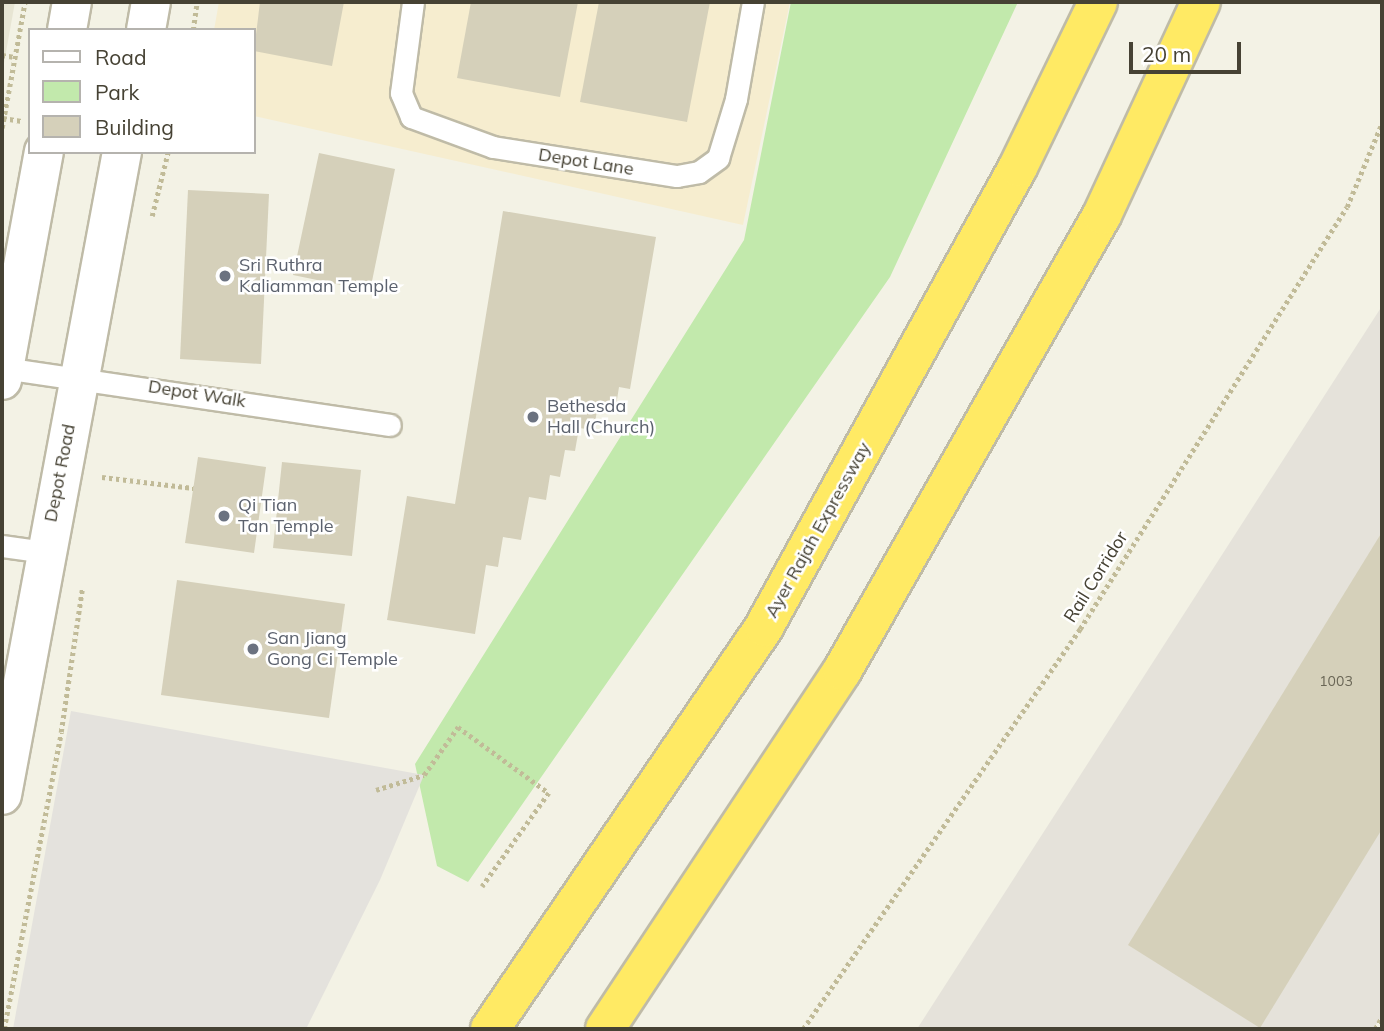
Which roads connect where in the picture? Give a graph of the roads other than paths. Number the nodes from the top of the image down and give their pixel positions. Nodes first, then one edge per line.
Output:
1 (72, 2) edge
2 (151, 2) edge
3 (413, 2) edge
4 (753, 2) edge
5 (1098, 2) edge
6 (1201, 2) edge
7 (66, 28) edge
8 (146, 28) edge
9 (44, 154) edge
10 (122, 154) edge
11 (3, 374) edge
12 (78, 379) junction
13 (390, 425) dead end
14 (2, 546) edge
15 (45, 552) junction
16 (2, 795) edge
17 (490, 1029) edge
18 (605, 1029) edge

1 - 7 street
2 - 8 street
3 - 4 lane, Depot Lane
5 - 17 highway, Ayer Rajah Expressway
6 - 18 highway
9 - 11 street
10 - 12 street, Depot Road
11 - 12 lane, Depot Walk
12 - 13 lane, Depot Walk
12 - 15 street, Depot Road
14 - 15 lane
15 - 16 street, Depot Road

